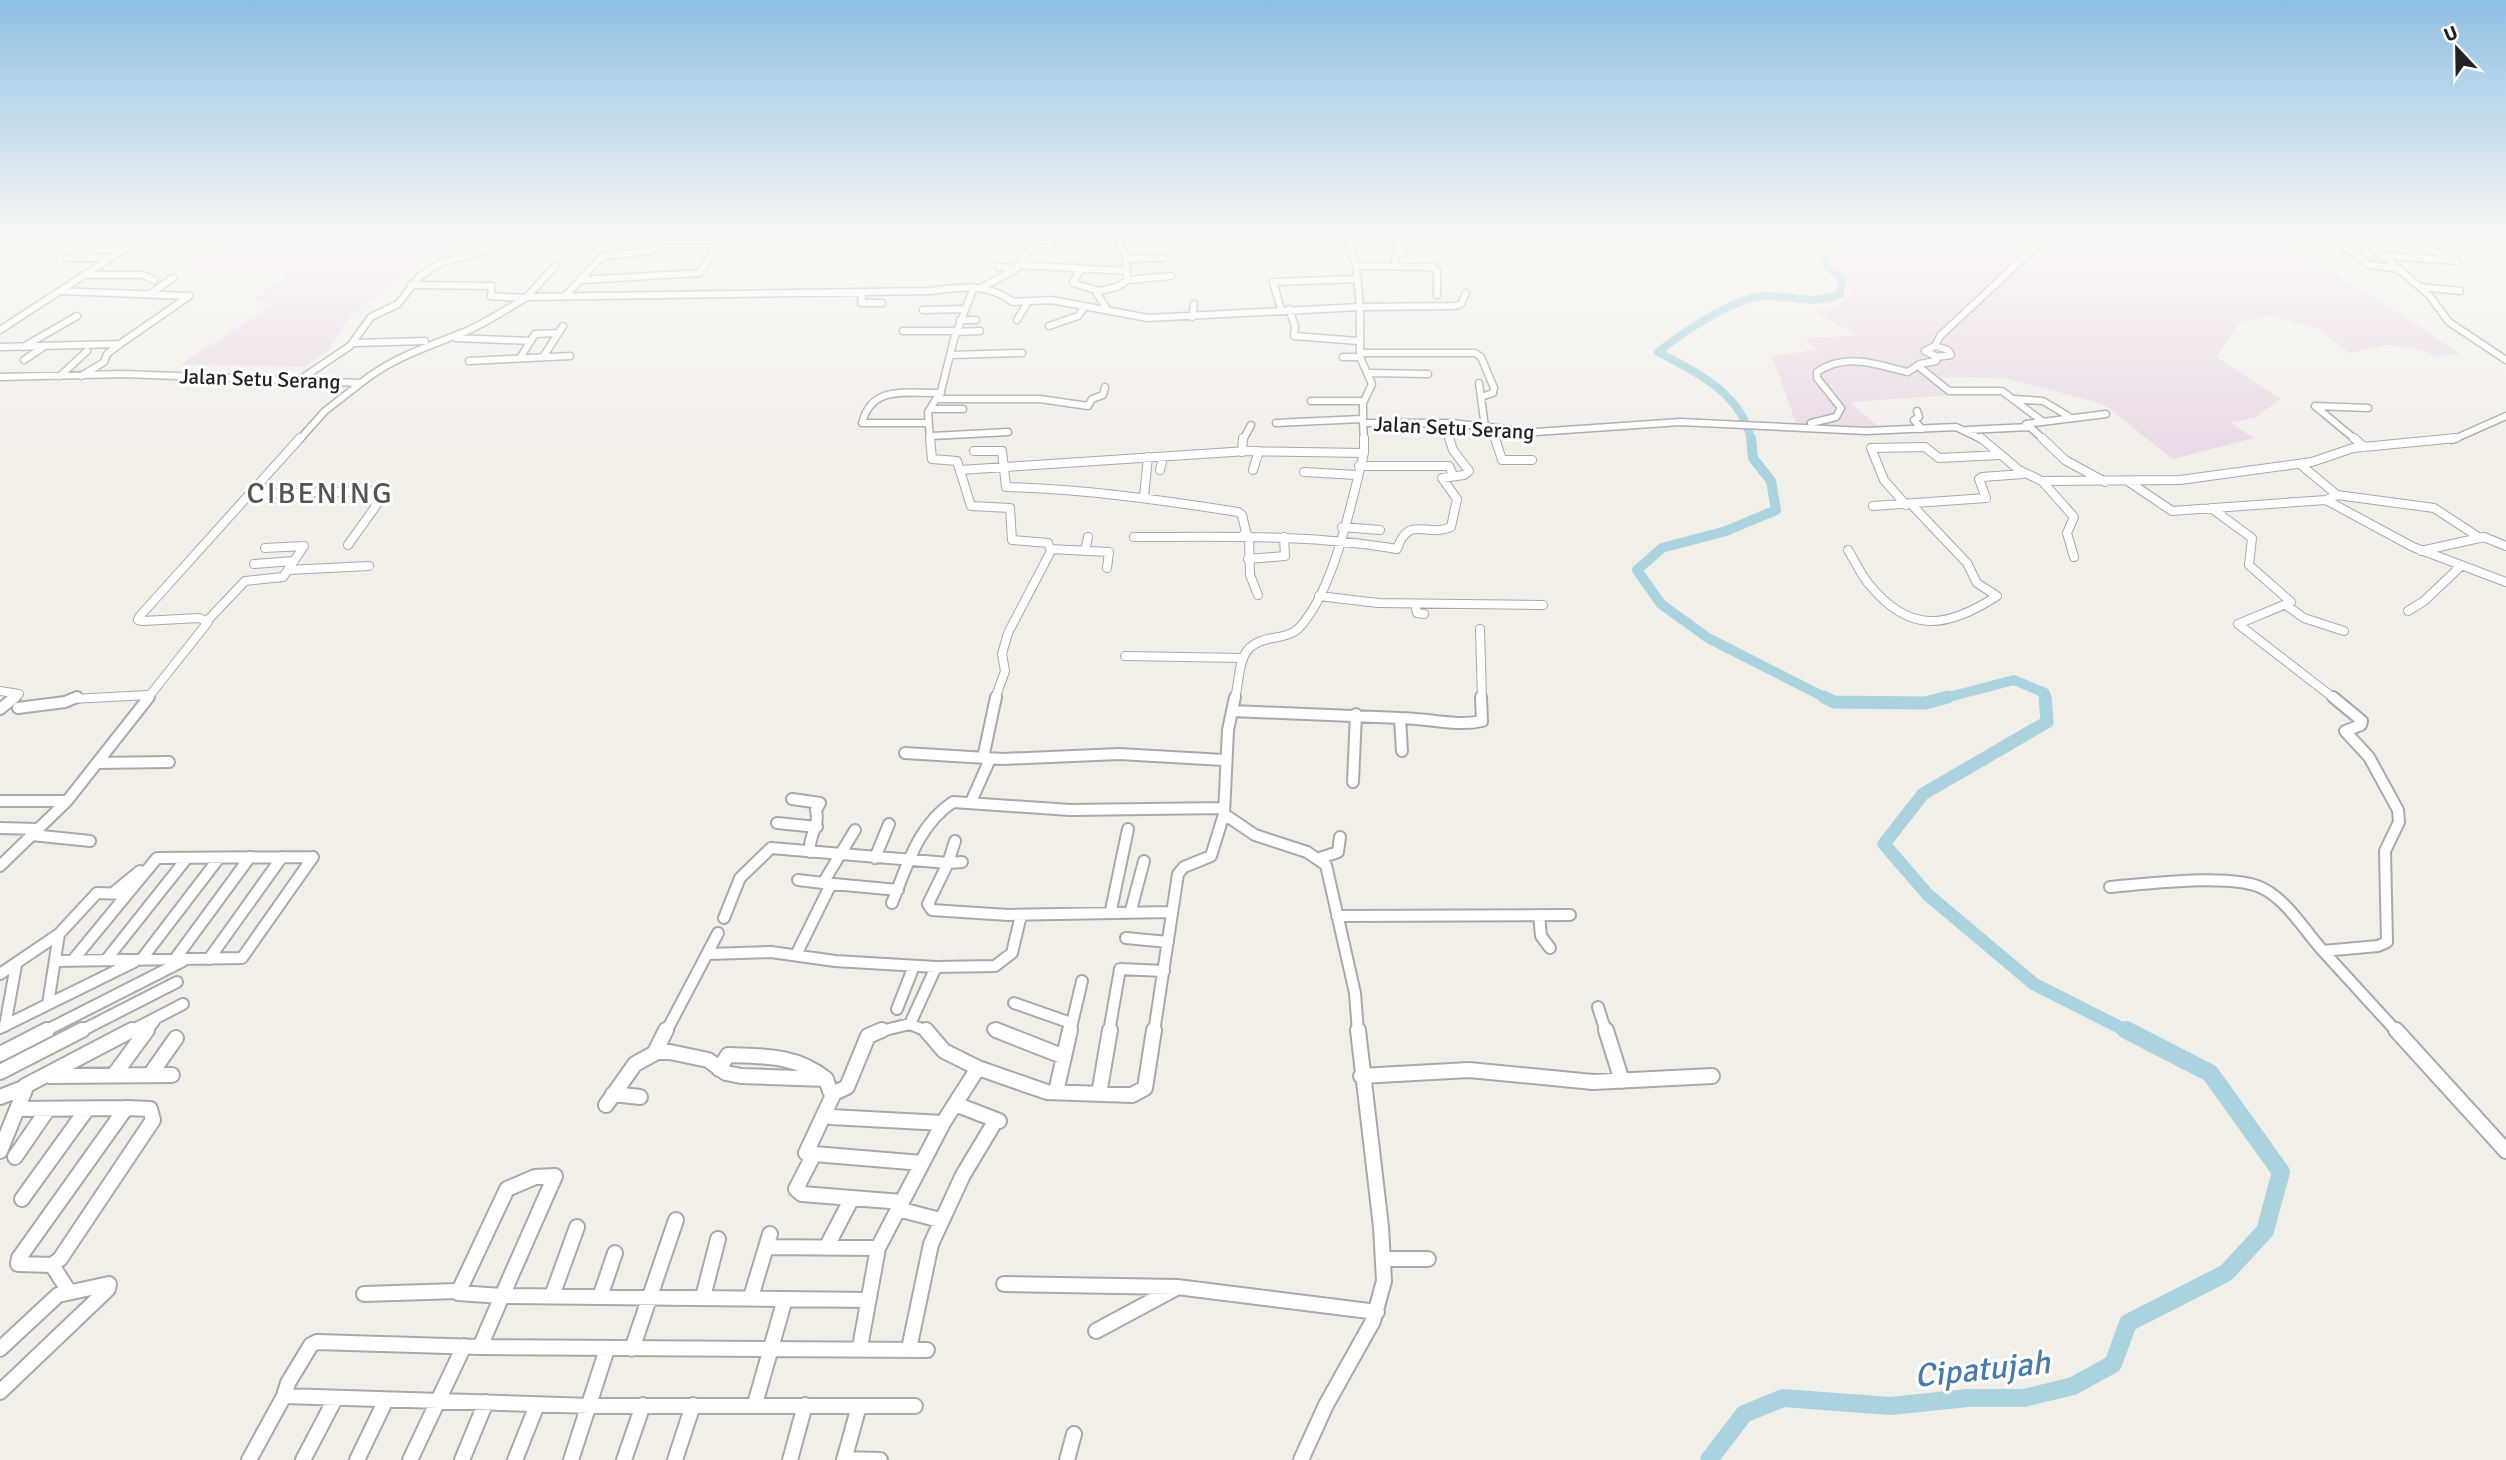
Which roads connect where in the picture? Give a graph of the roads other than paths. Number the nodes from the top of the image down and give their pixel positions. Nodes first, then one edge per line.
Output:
1 (40, 306) edge
2 (174, 306) edge
3 (394, 306) edge
4 (511, 306) edge
5 (966, 306) edge
6 (1025, 306) edge
7 (1076, 306) edge
8 (1105, 306) edge
9 (1194, 306) edge
10 (1284, 306) edge
11 (1442, 306) edge
12 (1972, 306) edge
13 (2436, 306) edge
14 (1360, 307) junction
15 (1084, 308) junction
16 (964, 309) junction
17 (1107, 309) junction
18 (1285, 309) junction
19 (923, 310) dead end
20 (77, 316) dead end
21 (1192, 317) junction
22 (960, 320) junction
23 (976, 320) dead end
24 (1017, 320) dead end
25 (2463, 321) dead end
26 (146, 326) junction
27 (1049, 326) dead end
28 (129, 327) dead end
29 (0, 330) edge
30 (903, 331) dead end
31 (957, 331) junction
32 (980, 331) dead end
33 (2473, 335) junction
34 (448, 338) junction
35 (531, 341) junction
36 (1358, 341) junction
37 (430, 342) junction
38 (506, 342) junction
39 (352, 343) junction
40 (120, 344) junction
41 (406, 346) dead end
42 (1935, 346) junction
43 (0, 347) edge
44 (419, 347) junction
45 (23, 348) junction
46 (43, 348) junction
47 (87, 351) dead end
48 (1022, 353) dead end
49 (951, 355) junction
50 (1360, 355) junction
51 (570, 356) dead end
52 (543, 357) junction
53 (1343, 357) dead end
54 (1937, 357) junction
55 (520, 358) junction
56 (495, 359) junction
57 (24, 360) dead end
58 (2506, 360) edge
59 (469, 361) dead end
60 (1918, 366) junction
61 (1370, 373) junction
62 (1428, 374) dead end
63 (0, 377) edge
64 (60, 377) junction
65 (81, 377) junction
66 (298, 381) junction
67 (360, 383) junction
68 (1479, 383) dead end
69 (1104, 387) dead end
70 (939, 396) junction
71 (1481, 397) junction
72 (2014, 399) junction
73 (1311, 401) dead end
74 (1364, 401) junction
75 (2368, 408) dead end
76 (930, 409) junction
77 (963, 409) dead end
78 (1917, 411) dead end
79 (2106, 414) dead end
80 (2068, 416) junction
81 (2506, 416) edge
82 (1362, 421) junction
83 (2042, 421) junction
84 (927, 423) junction
85 (1276, 423) dead end
86 (1444, 423) junction
87 (1251, 425) dead end
88 (1800, 425) junction
89 (2030, 427) junction
90 (1489, 428) junction
91 (1922, 429) junction
92 (1967, 430) junction
93 (1009, 432) dead end
94 (932, 436) junction
95 (2364, 447) junction
96 (1262, 448) junction
97 (974, 451) dead end
98 (1242, 452) junction
99 (1364, 453) junction
100 (1999, 455) junction
101 (1148, 457) junction
102 (1163, 457) junction
103 (1532, 460) dead end
104 (2300, 464) junction
105 (1006, 466) junction
106 (960, 470) junction
107 (1160, 470) dead end
108 (1253, 470) dead end
109 (1358, 471) junction
110 (1304, 472) dead end
111 (2023, 474) junction
112 (1452, 475) junction
113 (2042, 481) junction
114 (2105, 482) junction
115 (2129, 482) junction
116 (252, 494) junction
117 (2337, 495) junction
118 (1144, 497) junction
119 (2326, 500) junction
120 (1909, 505) junction
121 (1873, 506) dead end
122 (2211, 508) junction
123 (1342, 527) junction
124 (1380, 530) dead end
125 (1246, 536) junction
126 (1088, 537) dead end
127 (1134, 537) dead end
128 (1284, 537) junction
129 (2480, 538) junction
130 (1339, 540) junction
131 (348, 545) dead end
132 (2506, 546) edge
133 (265, 548) dead end
134 (1052, 549) junction
135 (1848, 550) dead end
136 (1085, 551) junction
137 (2420, 551) junction
138 (2074, 557) dead end
139 (1248, 559) junction
140 (294, 561) junction
141 (254, 564) dead end
142 (369, 566) dead end
143 (2461, 566) junction
144 (1107, 568) dead end
145 (288, 569) junction
146 (2506, 582) edge
147 (1258, 595) dead end
148 (1319, 596) junction
149 (1415, 604) junction
150 (1543, 605) dead end
151 (2286, 605) junction
152 (2408, 611) dead end
153 (1424, 614) dead end
154 (208, 620) junction
155 (1480, 629) dead end
156 (2344, 631) dead end
157 (1125, 656) dead end
158 (1243, 657) junction
159 (0, 691) edge
160 (148, 695) junction
161 (18, 708) dead end
162 (0, 709) edge
163 (1232, 711) junction
164 (1356, 714) junction
165 (1400, 718) junction
166 (1402, 751) dead end
167 (905, 753) dead end
168 (987, 758) junction
169 (1224, 760) junction
170 (169, 762) dead end
171 (97, 763) junction
172 (1353, 782) dead end
173 (792, 799) dead end
174 (66, 801) junction
175 (0, 802) edge
176 (971, 802) junction
177 (1224, 811) junction
178 (777, 823) dead end
179 (889, 824) dead end
180 (817, 827) junction
181 (0, 828) edge
182 (1128, 829) dead end
183 (855, 830) dead end
184 (35, 832) junction
185 (1340, 836) dead end
186 (90, 841) dead end
187 (955, 841) dead end
188 (810, 852) junction
189 (841, 855) junction
190 (282, 857) junction
191 (157, 858) junction
192 (187, 858) junction
193 (219, 858) junction
194 (250, 858) junction
195 (875, 858) junction
196 (1320, 858) junction
197 (911, 860) junction
198 (1144, 861) dead end
199 (961, 862) dead end
200 (948, 863) junction
201 (0, 866) edge
202 (797, 880) dead end
203 (827, 884) junction
204 (2110, 887) dead end
205 (898, 890) junction
206 (113, 893) junction
207 (127, 894) junction
208 (892, 903) dead end
209 (1111, 910) junction
210 (1131, 910) junction
211 (1170, 912) junction
212 (1021, 915) junction
213 (1539, 915) junction
214 (1570, 915) dead end
215 (1337, 916) junction
216 (724, 918) dead end
217 (718, 933) dead end
218 (59, 934) junction
219 (1126, 938) dead end
220 (1168, 942) junction
221 (1550, 948) dead end
222 (2323, 951) junction
223 (708, 954) junction
224 (796, 955) junction
225 (181, 959) junction
226 (209, 959) junction
227 (73, 960) junction
228 (106, 960) junction
229 (139, 960) junction
230 (55, 961) junction
231 (16, 965) junction
232 (914, 966) junction
233 (936, 967) junction
234 (1164, 971) junction
235 (0, 974) edge
236 (1082, 981) dead end
237 (177, 982) dead end
238 (1014, 1003) dead end
239 (48, 1004) junction
240 (183, 1004) dead end
241 (1598, 1007) dead end
242 (897, 1009) dead end
243 (156, 1018) junction
244 (1071, 1023) junction
245 (910, 1024) junction
246 (2, 1027) edge
247 (993, 1029) dead end
248 (176, 1038) dead end
249 (97, 1049) junction
250 (655, 1052) junction
251 (0, 1054) edge
252 (1062, 1056) junction
253 (768, 1057) junction
254 (792, 1059) junction
255 (978, 1068) junction
256 (719, 1069) junction
257 (0, 1072) edge
258 (77, 1075) junction
259 (114, 1075) junction
260 (150, 1075) junction
261 (172, 1075) dead end
262 (46, 1076) junction
263 (1361, 1076) junction
264 (1712, 1076) dead end
265 (760, 1077) junction
266 (786, 1078) junction
267 (826, 1079) junction
268 (1622, 1081) junction
269 (25, 1087) junction
270 (1056, 1092) junction
271 (834, 1093) junction
272 (1099, 1094) junction
273 (0, 1097) edge
274 (640, 1097) dead end
275 (955, 1104) junction
276 (126, 1108) junction
277 (48, 1109) junction
278 (87, 1109) junction
279 (17, 1110) junction
280 (831, 1117) dead end
281 (943, 1123) junction
282 (0, 1151) edge
283 (2506, 1151) edge
284 (806, 1153) dead end
285 (15, 1157) dead end
286 (922, 1163) junction
287 (852, 1198) junction
288 (22, 1199) dead end
289 (900, 1206) junction
290 (676, 1220) dead end
291 (940, 1220) junction
292 (577, 1227) dead end
293 (718, 1239) dead end
294 (825, 1248) junction
295 (878, 1248) junction
296 (615, 1253) dead end
297 (1383, 1259) junction
298 (1428, 1259) dead end
299 (52, 1265) junction
300 (1004, 1284) dead end
301 (1177, 1287) junction
302 (68, 1290) junction
303 (457, 1291) junction
304 (364, 1294) dead end
305 (504, 1296) junction
306 (552, 1296) junction
307 (600, 1297) junction
308 (703, 1297) junction
309 (751, 1297) junction
310 (652, 1298) junction
311 (785, 1299) junction
312 (867, 1300) junction
313 (1377, 1312) junction
314 (1096, 1331) dead end
315 (472, 1347) junction
316 (860, 1347) junction
317 (0, 1349) edge
318 (607, 1349) junction
319 (632, 1349) junction
320 (909, 1349) junction
321 (768, 1350) junction
322 (927, 1350) dead end
323 (0, 1392) edge
324 (284, 1395) junction
325 (335, 1399) junction
326 (386, 1400) junction
327 (436, 1401) junction
328 (486, 1402) junction
329 (755, 1404) junction
330 (537, 1405) junction
331 (643, 1405) junction
332 (693, 1405) junction
333 (805, 1405) junction
334 (591, 1406) junction
335 (859, 1406) junction
336 (915, 1406) dead end
337 (1074, 1433) dead end
338 (249, 1460) edge
339 (303, 1460) edge
340 (357, 1460) edge
341 (410, 1460) edge
342 (462, 1460) edge
343 (515, 1460) edge
344 (571, 1460) edge
345 (624, 1460) edge
346 (676, 1460) edge
347 (790, 1460) edge
348 (844, 1460) edge
349 (880, 1460) edge
350 (1067, 1460) edge
351 (1301, 1460) edge

1 - 29 street
2 - 26 street
3 - 39 street
4 - 34 street, Jalan Setu Serang
5 - 16 street
6 - 24 street
7 - 15 street, Jalan Setu Serang
8 - 17 street
9 - 21 street
10 - 18 street
11 - 14 street
12 - 42 street
13 - 33 street
14 - 18 street, Jalan Setu Serang
14 - 36 street, Jalan Setu Serang
15 - 17 street, Jalan Setu Serang
15 - 27 street
16 - 19 street
16 - 22 street
17 - 21 street, Jalan Setu Serang
18 - 21 street, Jalan Setu Serang
18 - 36 street
20 - 45 street
22 - 23 street
22 - 31 street
25 - 33 street
26 - 28 street
26 - 40 street
30 - 31 street
31 - 32 street
31 - 49 street
33 - 58 street
34 - 37 street, Jalan Setu Serang
34 - 38 street
35 - 38 street
35 - 52 street
35 - 55 street
36 - 50 street, Jalan Setu Serang
37 - 39 street
37 - 44 street, Jalan Setu Serang
38 - 56 street
39 - 66 street
40 - 46 street
40 - 65 street
41 - 44 street
42 - 54 street
42 - 54 street
43 - 45 street
44 - 67 street, Jalan Setu Serang
45 - 46 street
46 - 57 street
47 - 64 street
48 - 49 street
49 - 70 street
50 - 53 street
50 - 61 street, Jalan Setu Serang
50 - 71 street
51 - 52 street
52 - 55 street
54 - 60 street
55 - 56 street
56 - 59 street
60 - 72 street
60 - 88 street
61 - 62 street
61 - 74 street, Jalan Setu Serang
63 - 64 street, Jalan Setu Serang
64 - 65 street, Jalan Setu Serang
65 - 66 street, Jalan Setu Serang
66 - 67 street, Jalan Setu Serang
67 - 116 street
68 - 71 street
69 - 70 street
70 - 76 street
70 - 84 street
71 - 90 street
72 - 80 street
72 - 83 street
73 - 74 street
74 - 82 street, Jalan Setu Serang
75 - 95 street
76 - 77 street
76 - 84 street
78 - 91 street
79 - 80 street
80 - 83 street
81 - 95 street
82 - 85 street
82 - 86 street, Jalan Setu Serang
82 - 99 street
83 - 89 street
84 - 94 street
86 - 90 street, Jalan Setu Serang
86 - 112 street
87 - 98 street
88 - 90 street, Jalan Setu Serang
88 - 91 street
89 - 92 street
89 - 114 street
90 - 103 street
91 - 92 street
92 - 100 street
93 - 94 street
94 - 106 street
95 - 104 street
96 - 98 street
96 - 99 street
96 - 108 street
97 - 105 street
98 - 102 street
99 - 109 street
100 - 111 street
100 - 120 street
101 - 102 street
101 - 105 street
101 - 118 street
102 - 107 street
104 - 115 street
104 - 117 street
105 - 106 street
105 - 118 street
106 - 134 street
109 - 110 street
109 - 112 street
109 - 123 street
111 - 113 street
111 - 120 street
112 - 130 street
113 - 114 street
113 - 138 street
114 - 115 street
115 - 122 street
116 - 131 street
116 - 154 street
117 - 119 street
117 - 129 street
118 - 125 street
119 - 122 street
119 - 137 street
120 - 121 street
120 - 135 street
122 - 151 street
123 - 124 street
123 - 130 street
125 - 127 street
125 - 128 street
125 - 139 street
126 - 136 street
128 - 130 street
128 - 139 street
129 - 132 street
129 - 137 street
130 - 148 street
133 - 140 street
134 - 136 street
134 - 168 street
136 - 144 street
137 - 143 street
139 - 147 street
140 - 141 street
140 - 145 street
142 - 145 street
143 - 146 street
143 - 152 street
145 - 154 street
148 - 149 street
148 - 158 street
149 - 150 street
149 - 153 street
151 - 156 street
151 - 222 street
154 - 160 street
155 - 165 street
157 - 158 street
158 - 163 street
159 - 162 street
160 - 161 street
160 - 171 street
163 - 164 street
163 - 169 street
164 - 165 street
164 - 172 street
165 - 166 street
167 - 168 street
168 - 169 street
168 - 176 street
169 - 177 street
170 - 171 street
171 - 174 street
173 - 180 street
174 - 175 street
174 - 184 street
176 - 177 street
176 - 197 street
177 - 196 street
177 - 211 street
178 - 180 street
179 - 195 street
180 - 188 street
181 - 184 street
182 - 209 street
183 - 189 street
184 - 186 street
184 - 201 street
185 - 196 street
187 - 200 street
188 - 189 street
188 - 216 street
189 - 195 street
189 - 203 street
190 - 194 street
190 - 226 street
190 - 226 street
191 - 192 street
191 - 206 street
191 - 207 street
192 - 193 street
192 - 228 street
193 - 194 street
193 - 229 street
194 - 225 street
195 - 197 street
196 - 215 street
197 - 200 street
197 - 205 street
198 - 210 street
199 - 200 street
200 - 212 street
202 - 203 street
203 - 205 street
203 - 224 street
204 - 222 street
205 - 208 street
206 - 207 street
206 - 218 street
207 - 227 street
209 - 210 street
209 - 212 street
210 - 211 street
211 - 220 street
212 - 233 street
213 - 214 street
213 - 215 street
213 - 221 street
215 - 263 street
217 - 223 street
218 - 230 street
218 - 231 street
219 - 220 street
220 - 234 street
222 - 283 street
223 - 224 street
223 - 250 street
224 - 232 street
225 - 226 street
225 - 229 street
225 - 251 street
227 - 228 street
227 - 230 street
228 - 229 street
229 - 239 street
230 - 239 street
231 - 235 street
231 - 246 street
232 - 233 street
232 - 242 street
233 - 245 street
234 - 272 street
234 - 272 street
236 - 244 street
237 - 257 street
238 - 244 street
239 - 246 street
240 - 243 street
241 - 268 street
243 - 249 street
243 - 259 street
244 - 252 street
245 - 255 street
245 - 271 street
247 - 252 street
248 - 260 street
249 - 258 street
249 - 262 street
250 - 256 street
250 - 274 street
252 - 270 street
253 - 254 street
253 - 256 street
253 - 265 street
254 - 266 street
254 - 267 street
255 - 270 street
255 - 275 street
256 - 265 street
258 - 259 street
258 - 262 street
259 - 260 street
260 - 261 street
262 - 269 street
263 - 268 street
263 - 297 street
264 - 268 street
265 - 266 street
266 - 267 street
267 - 271 street
269 - 273 street
269 - 279 street
270 - 272 street
271 - 284 street
275 - 281 street
275 - 291 street
276 - 278 street
276 - 299 street
276 - 299 street
277 - 278 street
277 - 279 street
277 - 285 street
278 - 288 street
279 - 282 street
280 - 281 street
281 - 286 street
286 - 287 street
286 - 289 street
287 - 289 street
287 - 294 street
289 - 291 street
289 - 295 street
290 - 310 street
291 - 320 street
292 - 306 street
293 - 308 street
294 - 295 street
294 - 309 street
295 - 312 street
296 - 307 street
297 - 298 street
297 - 313 street
299 - 302 street
300 - 301 street
301 - 313 street
301 - 314 street
302 - 317 street
302 - 323 street
303 - 304 street
303 - 305 street
303 - 305 street
305 - 306 street
305 - 315 street
306 - 307 street
307 - 310 street
308 - 309 street
308 - 310 street
309 - 311 street
310 - 319 street
311 - 312 street
311 - 321 street
312 - 316 street
313 - 351 street
315 - 318 street
315 - 324 street
315 - 327 street
316 - 320 street
316 - 321 street
318 - 319 street
318 - 334 street
319 - 321 street
320 - 322 street
321 - 329 street
324 - 325 street
324 - 338 street
325 - 326 street
325 - 339 street
326 - 327 street
326 - 340 street
327 - 328 street
327 - 341 street
328 - 330 street
328 - 342 street
329 - 332 street
329 - 333 street
330 - 334 street
330 - 343 street
331 - 332 street
331 - 334 street
331 - 345 street
332 - 346 street
333 - 335 street
333 - 347 street
334 - 344 street
335 - 336 street
335 - 348 street
337 - 350 street
348 - 349 street

